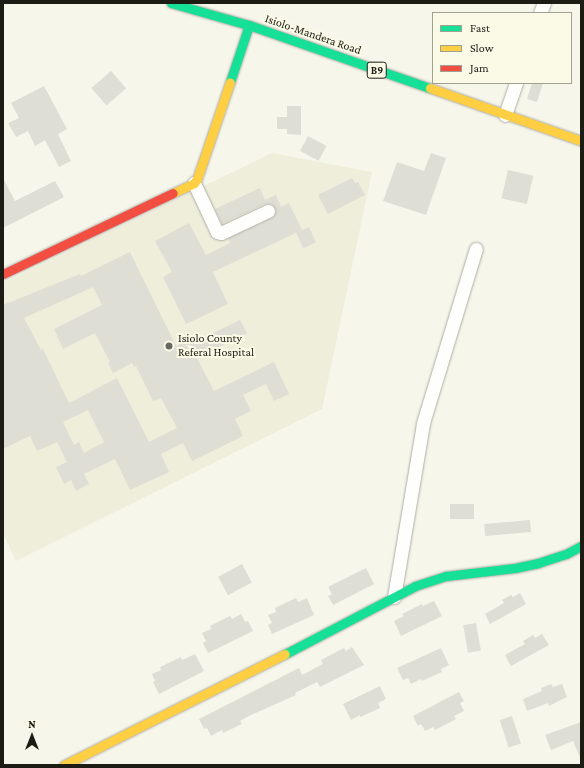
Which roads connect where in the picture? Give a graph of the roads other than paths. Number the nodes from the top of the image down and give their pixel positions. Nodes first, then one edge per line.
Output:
1 (171, 3) edge
2 (249, 26) junction
3 (516, 84) edge
4 (505, 115) junction
5 (581, 141) edge
6 (194, 183) junction
7 (268, 211) dead end
8 (476, 249) dead end
9 (3, 274) edge
10 (581, 546) edge
11 (394, 597) junction
12 (64, 765) edge

1 - 2 main road, Isiolo-Mandera Road / B9
2 - 4 main road, Isiolo-Mandera Road / B9
2 - 6 main road
3 - 4 street
4 - 5 main road, Isiolo-Mandera Road / B9
6 - 7 street
6 - 9 main road
8 - 11 street
10 - 11 main road
11 - 12 main road

